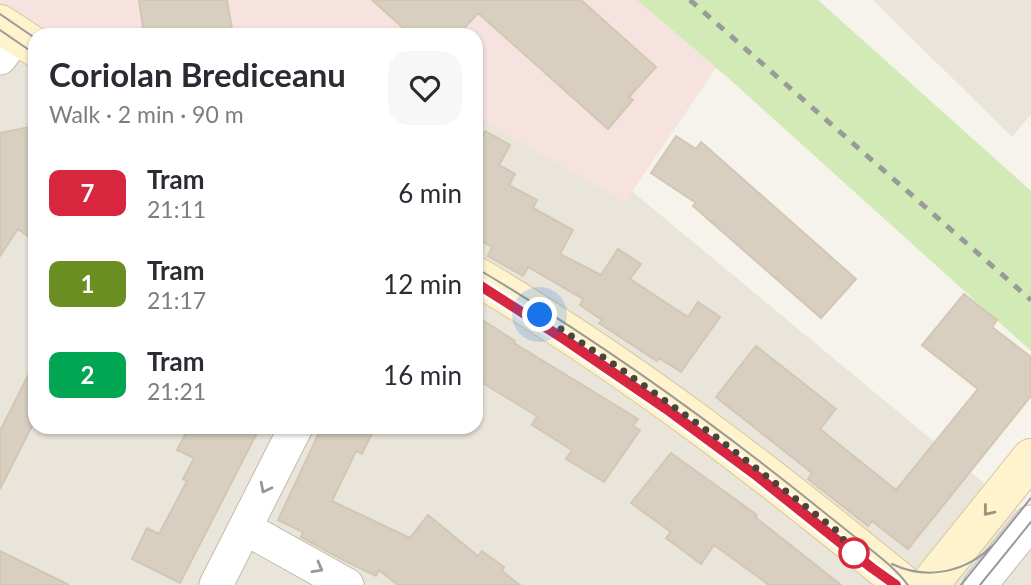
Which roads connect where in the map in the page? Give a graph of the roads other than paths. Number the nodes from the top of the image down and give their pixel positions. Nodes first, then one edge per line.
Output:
1 (483, 280) edge
2 (292, 434) edge
3 (1031, 458) edge
4 (1031, 522) edge
5 (245, 528) junction
6 (216, 585) edge
7 (347, 585) edge
8 (904, 585) edge
9 (929, 585) edge
10 (980, 585) edge

1 - 8 street
2 -> 5 street
3 -> 9 street
4 - 10 street
5 - 6 street
5 -> 7 street

